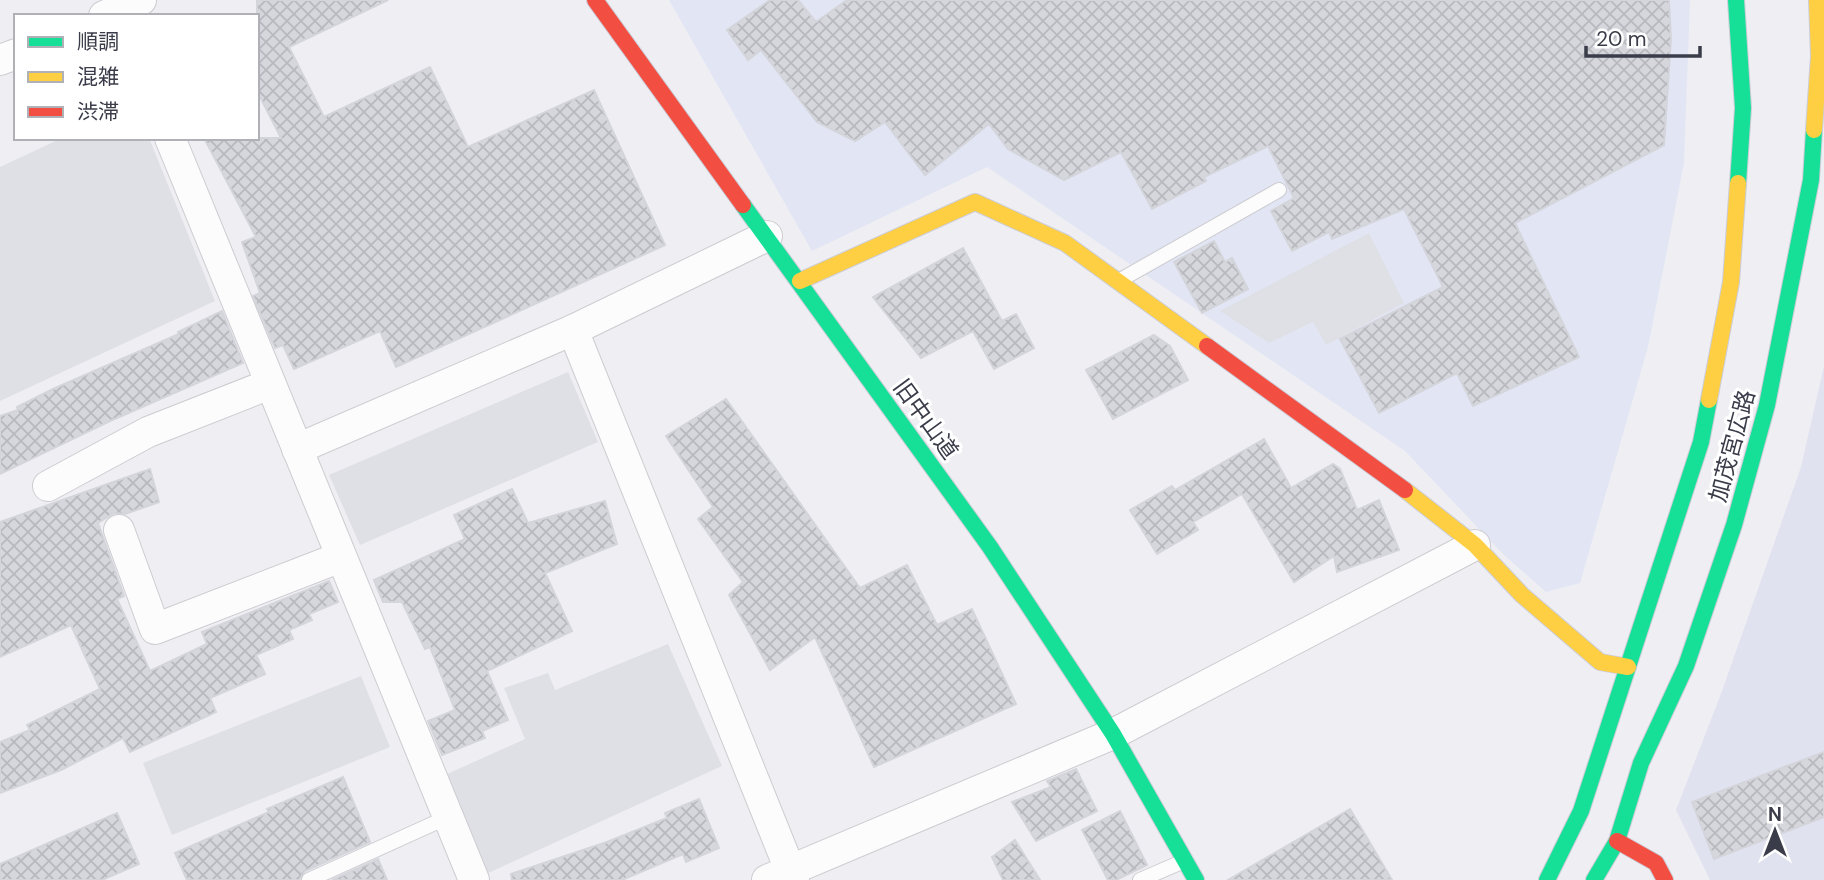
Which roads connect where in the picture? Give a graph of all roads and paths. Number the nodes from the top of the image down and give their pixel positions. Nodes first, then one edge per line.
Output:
1 (596, 0) edge
2 (1736, 0) edge
3 (1817, 0) edge
4 (171, 140) edge
5 (1818, 180) edge
6 (1279, 190) dead end
7 (767, 236) junction
8 (800, 281) junction
9 (1118, 282) junction
10 (573, 330) junction
11 (270, 384) junction
12 (297, 449) junction
13 (48, 486) dead end
14 (119, 530) dead end
15 (1475, 545) junction
16 (341, 558) junction
17 (1628, 667) junction
18 (1113, 734) junction
19 (448, 817) junction
20 (1617, 841) junction
21 (1186, 860) junction
22 (784, 876) edge
23 (309, 880) edge
24 (474, 880) edge
25 (1140, 880) edge
26 (1196, 880) edge
27 (1547, 880) edge
28 (1594, 880) edge
29 (1665, 880) edge

1 - 7 street, 旧中山道
2 - 17 street, 加茂宮広路
3 - 5 street, 加茂宮広路
4 - 11 street
5 - 20 street, 加茂宮広路
6 - 9 lane
7 - 8 street, 旧中山道
7 - 10 street
8 - 9 street
8 - 18 street, 旧中山道
9 - 15 street
10 - 12 street
10 - 22 street
11 - 12 street
11 - 13 street
12 - 16 street
14 - 16 street
15 - 17 street
15 - 18 street
16 - 19 street
17 - 27 street, 加茂宮広路
18 - 21 street, 旧中山道
18 - 22 street
19 - 23 lane
19 - 24 street
20 - 28 street, 加茂宮広路
20 - 29 street
21 - 25 lane
21 - 26 street, 旧中山道

